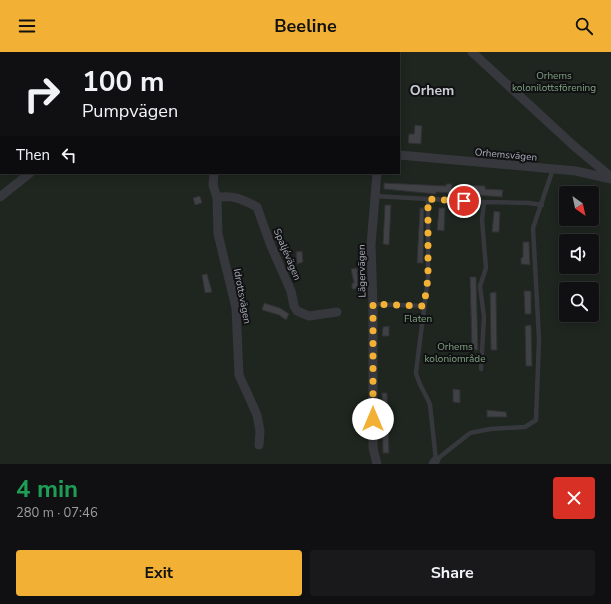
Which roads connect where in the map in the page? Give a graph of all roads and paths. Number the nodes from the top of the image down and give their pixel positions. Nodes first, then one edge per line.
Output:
1 (472, 52) edge
2 (400, 155) edge
3 (553, 169) junction
4 (29, 174) edge
5 (214, 174) edge
6 (377, 174) edge
7 (611, 178) edge
8 (374, 196) junction
9 (0, 197) edge
10 (217, 198) junction
11 (428, 199) junction
12 (484, 202) junction
13 (542, 205) junction
14 (373, 304) junction
15 (424, 306) junction
16 (337, 312) dead end
17 (481, 369) dead end
18 (259, 444) dead end
19 (435, 462) edge
20 (377, 464) edge

1 - 7 street, Orhemsvägen
2 - 3 street, Orhemsvägen
3 - 7 street, Orhemsvägen
3 - 13 lane
4 - 9 street
5 - 10 street, Idrottsvägen
6 - 8 street, Lägervägen
8 - 11 lane
8 - 14 street, Lägervägen
10 - 16 street, Spaljévägen
10 - 18 street, Idrottsvägen
11 - 12 lane
11 - 15 lane
12 - 13 lane
12 - 17 lane
13 - 19 lane
14 - 15 lane
14 - 20 street, Lägervägen
15 - 19 lane

